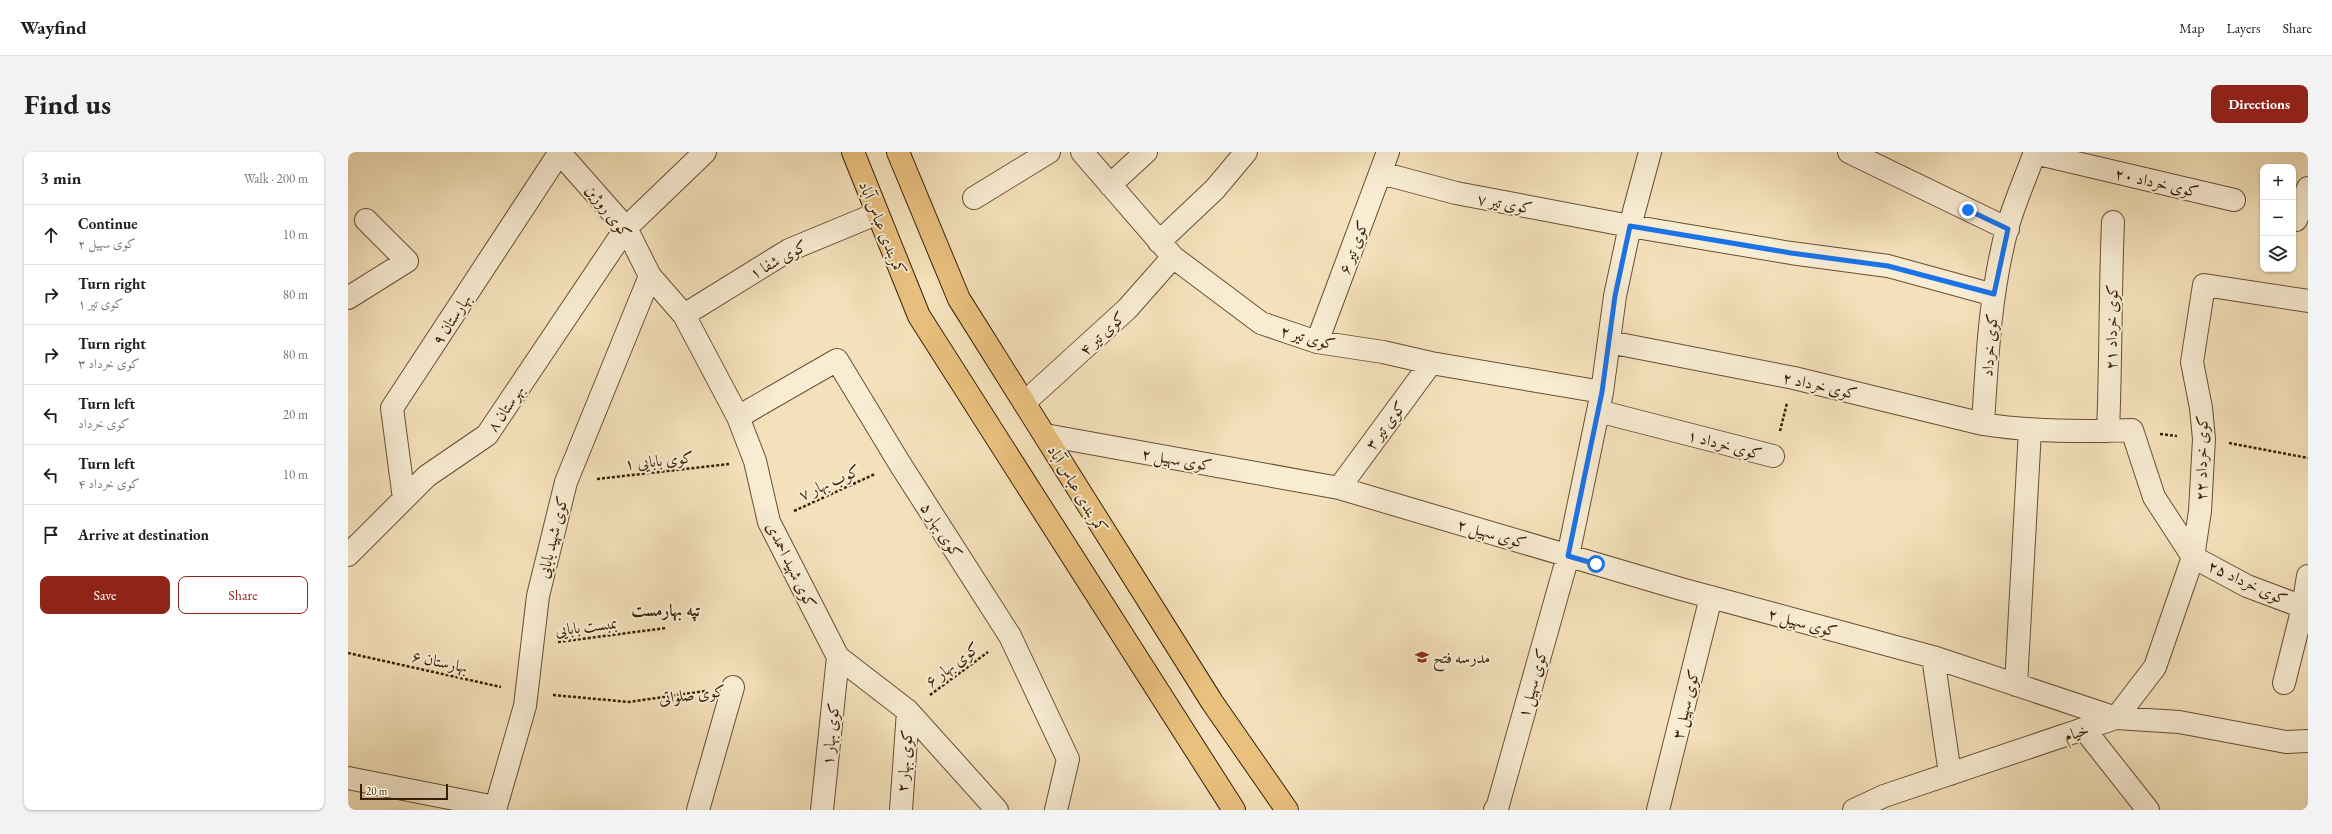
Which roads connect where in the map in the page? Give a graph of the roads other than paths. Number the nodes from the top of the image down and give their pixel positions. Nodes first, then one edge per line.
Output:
1 (560, 152) edge
2 (705, 152) edge
3 (853, 152) edge
4 (898, 152) edge
5 (1049, 152) edge
6 (1082, 152) edge
7 (1146, 152) edge
8 (1246, 152) edge
9 (1388, 152) edge
10 (1650, 152) edge
11 (1849, 152) edge
12 (2035, 153) edge
13 (1381, 173) junction
14 (1110, 185) junction
15 (2308, 188) edge
16 (974, 198) dead end
17 (2234, 200) dead end
18 (876, 214) junction
19 (366, 220) dead end
20 (2296, 220) dead end
21 (2113, 222) dead end
22 (1630, 226) junction
23 (626, 228) junction
24 (2008, 229) junction
25 (1166, 250) junction
26 (650, 276) junction
27 (1994, 294) junction
28 (348, 298) edge
29 (2308, 301) edge
30 (684, 315) junction
31 (1317, 342) junction
32 (1608, 342) junction
33 (1431, 363) junction
34 (1025, 402) junction
35 (1600, 402) junction
36 (738, 417) junction
37 (1983, 424) junction
38 (2030, 430) junction
39 (2108, 431) junction
40 (1045, 435) junction
41 (1773, 456) road end
42 (1339, 488) junction
43 (404, 499) junction
44 (348, 555) edge
45 (1568, 556) junction
46 (2193, 557) junction
47 (2308, 576) edge
48 (1711, 597) junction
49 (2306, 607) edge
50 (838, 657) junction
51 (1933, 657) junction
52 (2284, 683) dead end
53 (2016, 685) junction
54 (733, 687) road end
55 (908, 711) junction
56 (2116, 718) junction
57 (2084, 729) junction
58 (2308, 741) edge
59 (1950, 774) junction
60 (348, 778) edge
61 (495, 808) edge
62 (698, 810) edge
63 (822, 810) edge
64 (900, 810) edge
65 (997, 810) edge
66 (1056, 810) edge
67 (1234, 810) edge
68 (1287, 810) edge
69 (1495, 810) edge
70 (1658, 810) edge
71 (1854, 810) edge
72 (2148, 810) edge

1 - 23 street, کوی روژین
1 - 43 street, بهارستان ۹
2 - 23 street, بهرستان ۸
3 - 18 main road, کمربندی عباس آباد
4 - 34 main road, کمربندی عباس آباد
5 - 16 street
6 - 14 street, کوی تیر ۲
7 - 14 street
8 - 25 street, کوی تیر ۴
9 - 13 street, کوی تیر ۶
10 - 22 street, کوی سهیل ۱
11 - 24 street
12 - 17 street, کوی خرداد ۲۰
12 - 24 street, کوی خرداد
13 - 22 street, کوی تیر ۷
13 - 31 street, کوی تیر ۶
14 - 25 street, کوی تیر ۲
15 - 20 street
18 - 30 street, کوی شفا ۱
18 - 67 main road, کمربندی عباس آباد
19 - 28 street
21 - 39 street, کوی خرداد ۲۱
22 - 27 street, کوی تیر ۷
22 - 32 street, کوی سهیل ۱
23 - 26 street, کوی روژین
23 - 43 street, بهرستان ۸
24 - 27 street, کوی خرداد
25 - 31 street, کوی تیر ۲
25 - 34 street, کوی تیر ۴
26 - 30 street, کوی شهید احمدی
26 - 61 street, کوی شهید بابایی
27 - 37 street, کوی خرداد
29 - 46 street, کوی خرداد ۲۲
30 - 36 street, کوی شهید احمدی
31 - 33 street, کوی تیر ۲
32 - 35 street, کوی سهیل ۱
32 - 37 street, کوی خرداد ۲
33 - 35 street, کوی تیر ۲
33 - 42 street, کوی تیر ۳
34 - 40 main road, کمربندی عباس آباد
35 - 41 street, کوی خرداد ۱
35 - 45 street, کوی سهیل ۱
36 - 50 street, کوی شهید احمدی
36 - 66 street, کوی بهار ۵
37 - 38 street, کوی خرداد ۲
38 - 39 street, کوی خرداد ۲
38 - 53 street
39 - 46 street, کوی خرداد ۲
40 - 42 street, کوی سهیل ۲
40 - 68 main road, کمربندی عباس آباد
42 - 45 street, کوی سهیل ۲
43 - 44 street, بهرستان ۸
45 - 48 street, کوی سهیل ۲
45 - 69 street, کوی سهیل ۱
46 - 49 street, کوی خرداد ۲۵
46 - 56 street, کوی خرداد ۲۲
47 - 49 street
48 - 51 street, کوی سهیل ۲
48 - 70 street, کوی سهیل ۳
49 - 52 street
50 - 55 street, کوی شهید احمدی
50 - 63 street, کوی بهار ۱
51 - 53 street, کوی سهیل ۲
51 - 59 street
53 - 56 street, کوی سهیل ۲
54 - 62 street, کوی صلواتی
55 - 64 street, کوی بهار ۲
55 - 65 street, کوی شهید احمدی
56 - 57 street, خیام
56 - 58 street, خیام
57 - 59 street, خیام
57 - 72 street
59 - 71 street, خیام
60 - 61 street

